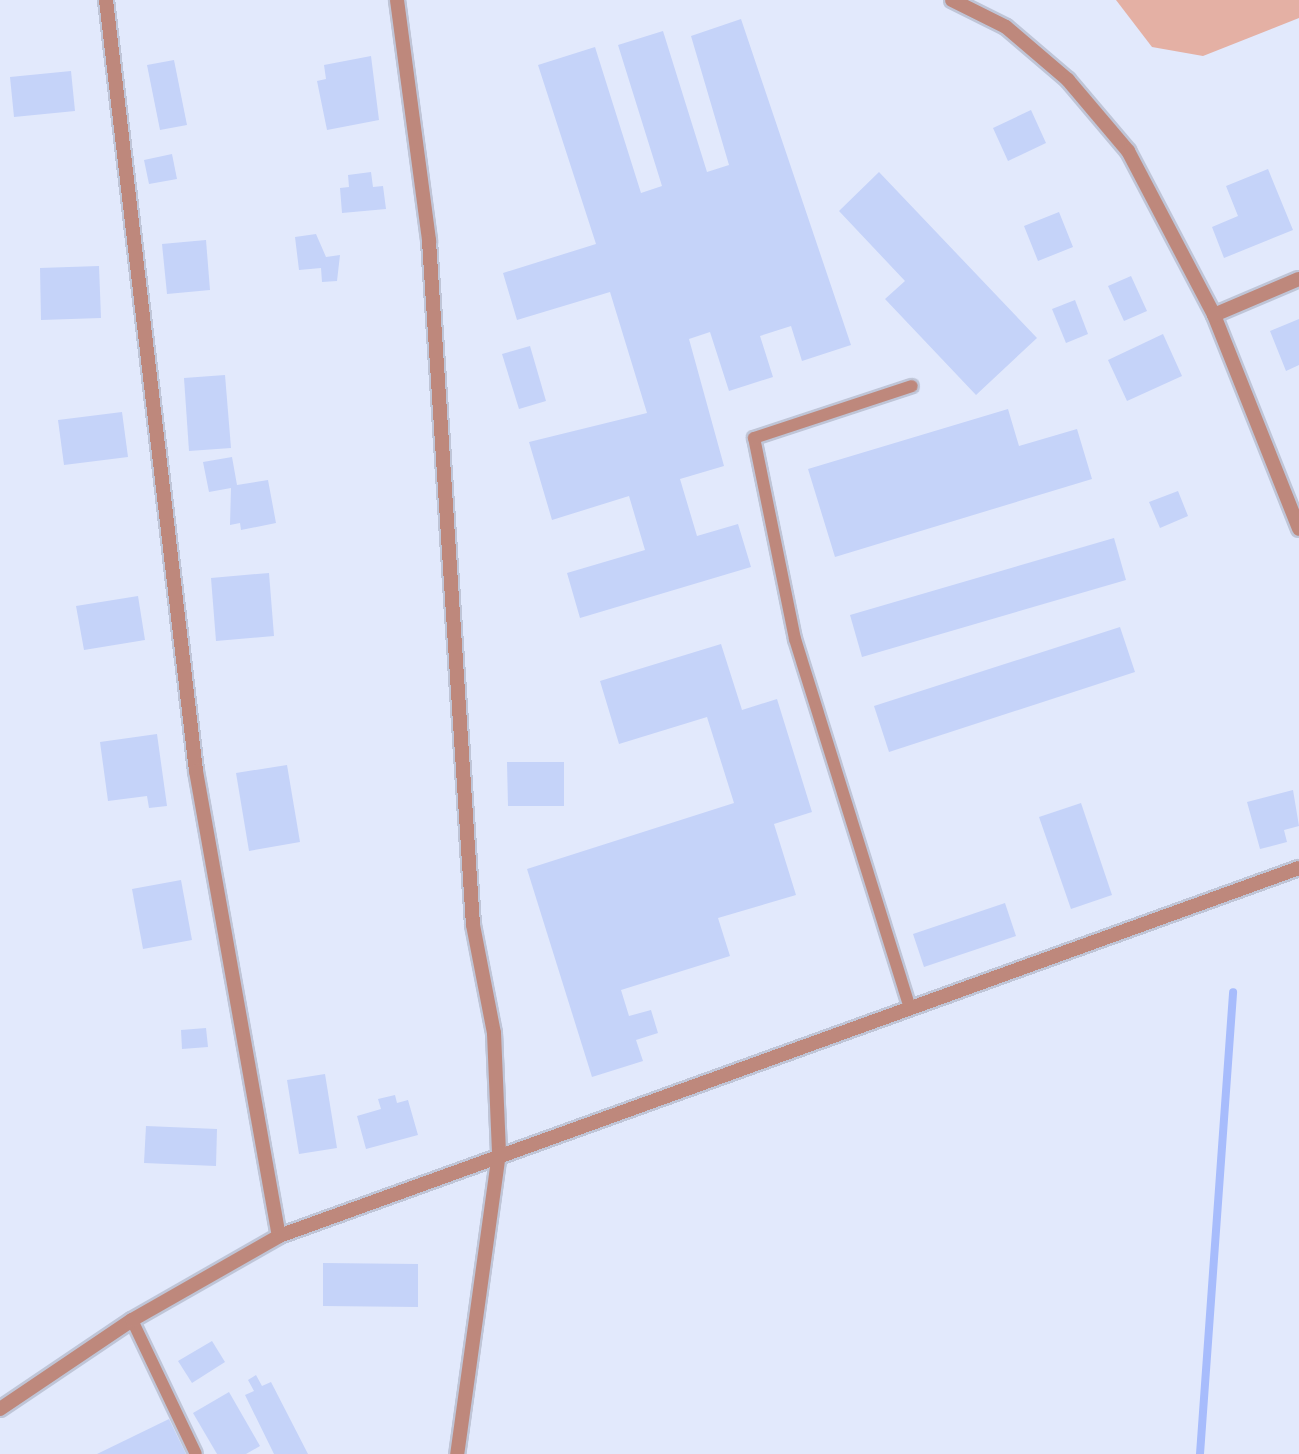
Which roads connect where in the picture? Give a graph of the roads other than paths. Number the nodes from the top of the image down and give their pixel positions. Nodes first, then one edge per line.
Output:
1 (106, 0) edge
2 (397, 0) edge
3 (952, 0) edge
4 (1299, 279) edge
5 (1214, 315) junction
6 (912, 386) dead end
7 (1299, 529) edge
8 (1299, 868) edge
9 (909, 1006) junction
10 (499, 1153) junction
11 (279, 1236) junction
12 (132, 1320) junction
13 (0, 1409) edge
14 (196, 1454) edge
15 (457, 1454) edge

1 - 11 street
2 - 10 street
3 - 5 street
4 - 5 street
5 - 7 street
6 - 9 lane
8 - 9 street
9 - 10 street
10 - 11 street
10 - 15 street
11 - 12 street
12 - 13 street
12 - 14 lane

